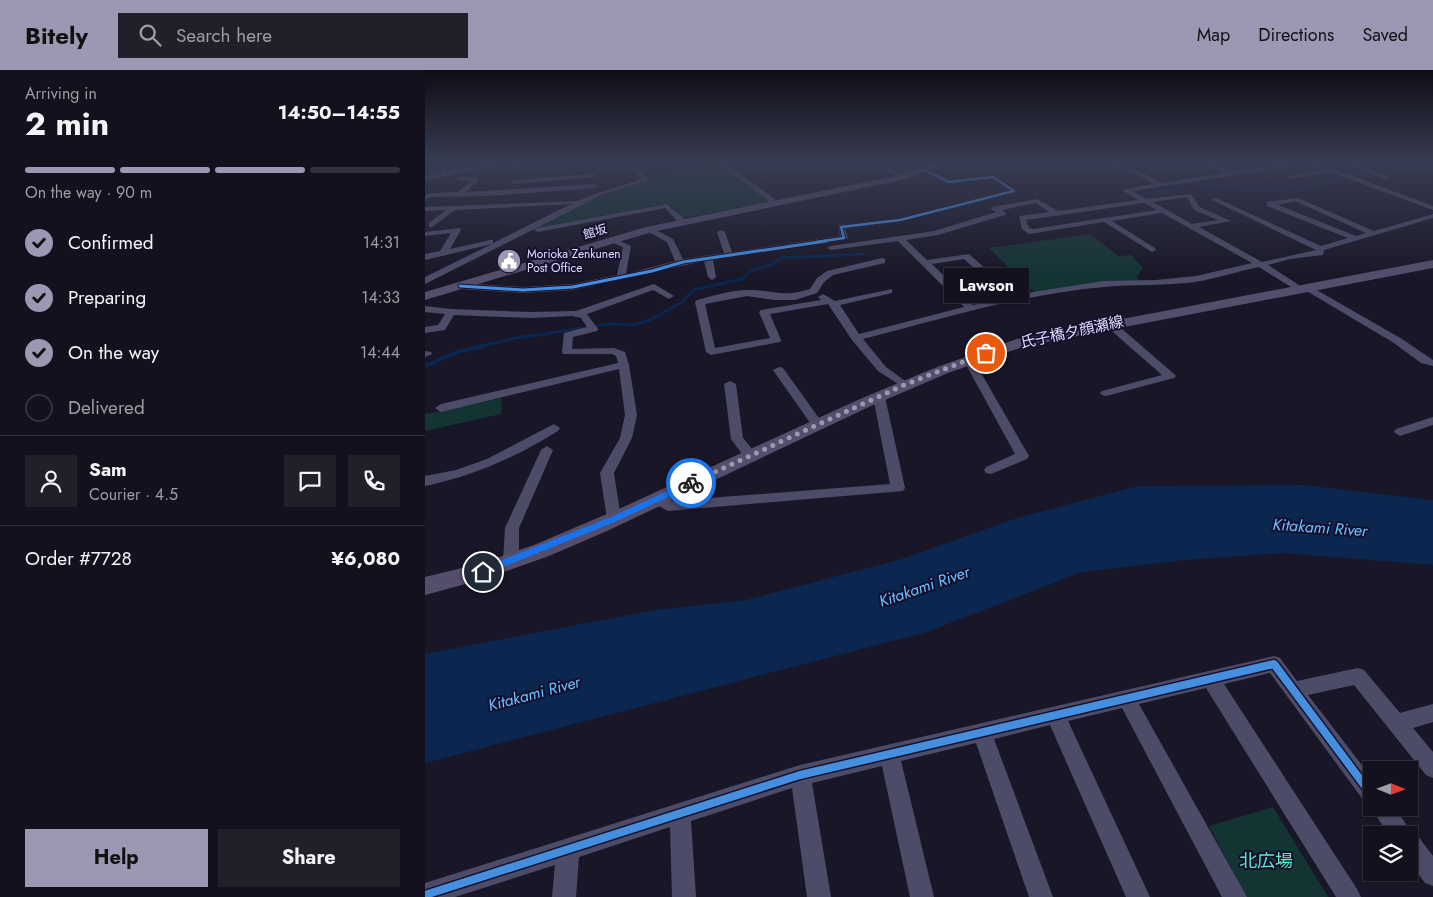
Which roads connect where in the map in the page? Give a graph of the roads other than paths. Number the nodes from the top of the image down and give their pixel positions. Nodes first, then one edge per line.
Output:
1 (586, 200) edge
2 (772, 200) edge
3 (787, 200) edge
4 (981, 200) edge
5 (1143, 200) edge
6 (1156, 200) edge
7 (1192, 200) edge
8 (1214, 200) dead end
9 (1293, 200) edge
10 (1297, 200) edge
11 (1410, 200) edge
12 (1146, 201) junction
13 (581, 202) junction
14 (775, 202) junction
15 (453, 208) junction
16 (1433, 208) edge
17 (425, 209) edge
18 (435, 209) junction
19 (1163, 210) junction
20 (1056, 213) junction
21 (1433, 216) edge
22 (425, 217) edge
23 (1105, 220) junction
24 (683, 222) junction
25 (432, 225) dead end
26 (1192, 226) junction
27 (650, 229) junction
28 (523, 232) junction
29 (721, 232) dead end
30 (1373, 233) junction
31 (425, 234) edge
32 (513, 236) junction
33 (1354, 238) junction
34 (901, 239) junction
35 (613, 240) junction
36 (819, 243) junction
37 (1320, 249) junction
38 (1152, 250) dead end
39 (443, 253) junction
40 (729, 254) junction
41 (425, 257) edge
42 (708, 258) junction
43 (881, 261) dead end
44 (680, 262) junction
45 (925, 263) junction
46 (1260, 264) junction
47 (1433, 264) edge
48 (621, 277) junction
49 (712, 277) dead end
50 (425, 281) edge
51 (460, 286) junction
52 (1304, 288) junction
53 (951, 289) junction
54 (814, 291) junction
55 (889, 291) dead end
56 (425, 296) edge
57 (669, 296) dead end
58 (832, 302) junction
59 (971, 308) junction
60 (425, 310) edge
61 (451, 312) junction
62 (577, 314) junction
63 (1110, 324) junction
64 (425, 330) edge
65 (856, 338) junction
66 (968, 359) junction
67 (1433, 363) edge
68 (624, 365) junction
69 (779, 370) dead end
70 (730, 384) dead end
71 (904, 385) junction
72 (1106, 393) dead end
73 (879, 396) junction
74 (441, 408) dead end
75 (1433, 421) edge
76 (817, 424) junction
77 (554, 428) dead end
78 (1400, 432) dead end
79 (547, 450) dead end
80 (750, 455) junction
81 (991, 470) dead end
82 (425, 481) edge
83 (656, 499) junction
84 (614, 519) junction
85 (511, 561) junction
86 (425, 586) edge
87 (1210, 679) junction
88 (1293, 690) junction
89 (1126, 698) junction
90 (1433, 713) edge
91 (1055, 715) junction
92 (1397, 723) junction
93 (982, 732) junction
94 (889, 754) junction
95 (1433, 768) edge
96 (800, 775) junction
97 (1363, 783) edge
98 (680, 813) junction
99 (1388, 816) edge
100 (1396, 826) edge
101 (568, 849) junction
102 (1418, 855) edge
103 (1433, 876) edge
104 (449, 892) edge
105 (425, 895) edge
106 (564, 897) edge
107 (684, 897) edge
108 (819, 897) edge
109 (922, 897) edge
110 (1041, 897) edge
111 (1138, 897) edge
112 (1235, 897) edge
113 (1349, 897) edge

1 - 13 street
2 - 14 street
3 - 14 main road, 館坂
4 - 36 street
5 - 12 street
6 - 12 street
7 - 26 street
8 - 37 street
9 - 33 street
10 - 30 street
11 - 16 street
12 - 19 street
12 - 20 street
13 - 15 street
13 - 28 street
14 - 24 main road, 館坂
15 - 18 street
15 - 25 street
17 - 18 street
18 - 22 street
19 - 23 street
19 - 26 street
20 - 23 street
20 - 34 street
21 - 30 street
23 - 38 street
24 - 27 main road, 館坂
24 - 28 street
26 - 46 street
27 - 35 main road, 館坂
27 - 44 street
28 - 32 street
29 - 40 street
30 - 33 street
31 - 39 street
32 - 39 street
32 - 50 street
33 - 37 street
34 - 36 street
34 - 45 street
35 - 48 street
35 - 51 main road, 館坂
36 - 40 street
37 - 46 street
39 - 41 street
40 - 42 street
42 - 44 street
42 - 49 street
43 - 54 street
44 - 48 street
45 - 53 street
45 - 53 street
46 - 52 street
46 - 59 street
47 - 52 main road, 氏子橋夕顔瀬線
48 - 51 street
51 - 56 main road, 館坂
52 - 63 main road, 氏子橋夕顔瀬線
52 - 67 street
53 - 59 street
54 - 58 street
54 - 58 street
55 - 58 street
57 - 62 street
58 - 65 street
59 - 65 street
60 - 61 street
61 - 62 street
61 - 64 street
62 - 68 street
63 - 66 main road, 氏子橋夕顔瀬線
63 - 72 street
65 - 71 street
66 - 71 main road, 氏子橋夕顔瀬線
66 - 81 street
68 - 74 street
68 - 84 street
69 - 76 street
70 - 80 street
71 - 73 main road, 氏子橋夕顔瀬線
73 - 76 main road, 氏子橋夕顔瀬線
73 - 83 street
75 - 78 street
76 - 80 main road, 氏子橋夕顔瀬線
77 - 82 street
79 - 85 street
80 - 83 main road, 氏子橋夕顔瀬線
83 - 84 main road, 氏子橋夕顔瀬線
84 - 85 main road, 氏子橋夕顔瀬線
85 - 86 main road, 氏子橋夕顔瀬線
87 - 88 street
87 - 89 street
87 - 113 street
88 - 92 street
88 - 97 street
89 - 91 street
89 - 112 street
90 - 92 street
91 - 93 street
91 - 111 street
92 - 95 street
93 - 94 street
93 - 110 street
94 - 96 street
94 - 109 street
96 - 98 street
96 - 108 street
98 - 101 street
98 - 107 street
99 - 100 street
101 - 104 street
101 - 106 street
102 - 103 street
104 - 105 street

